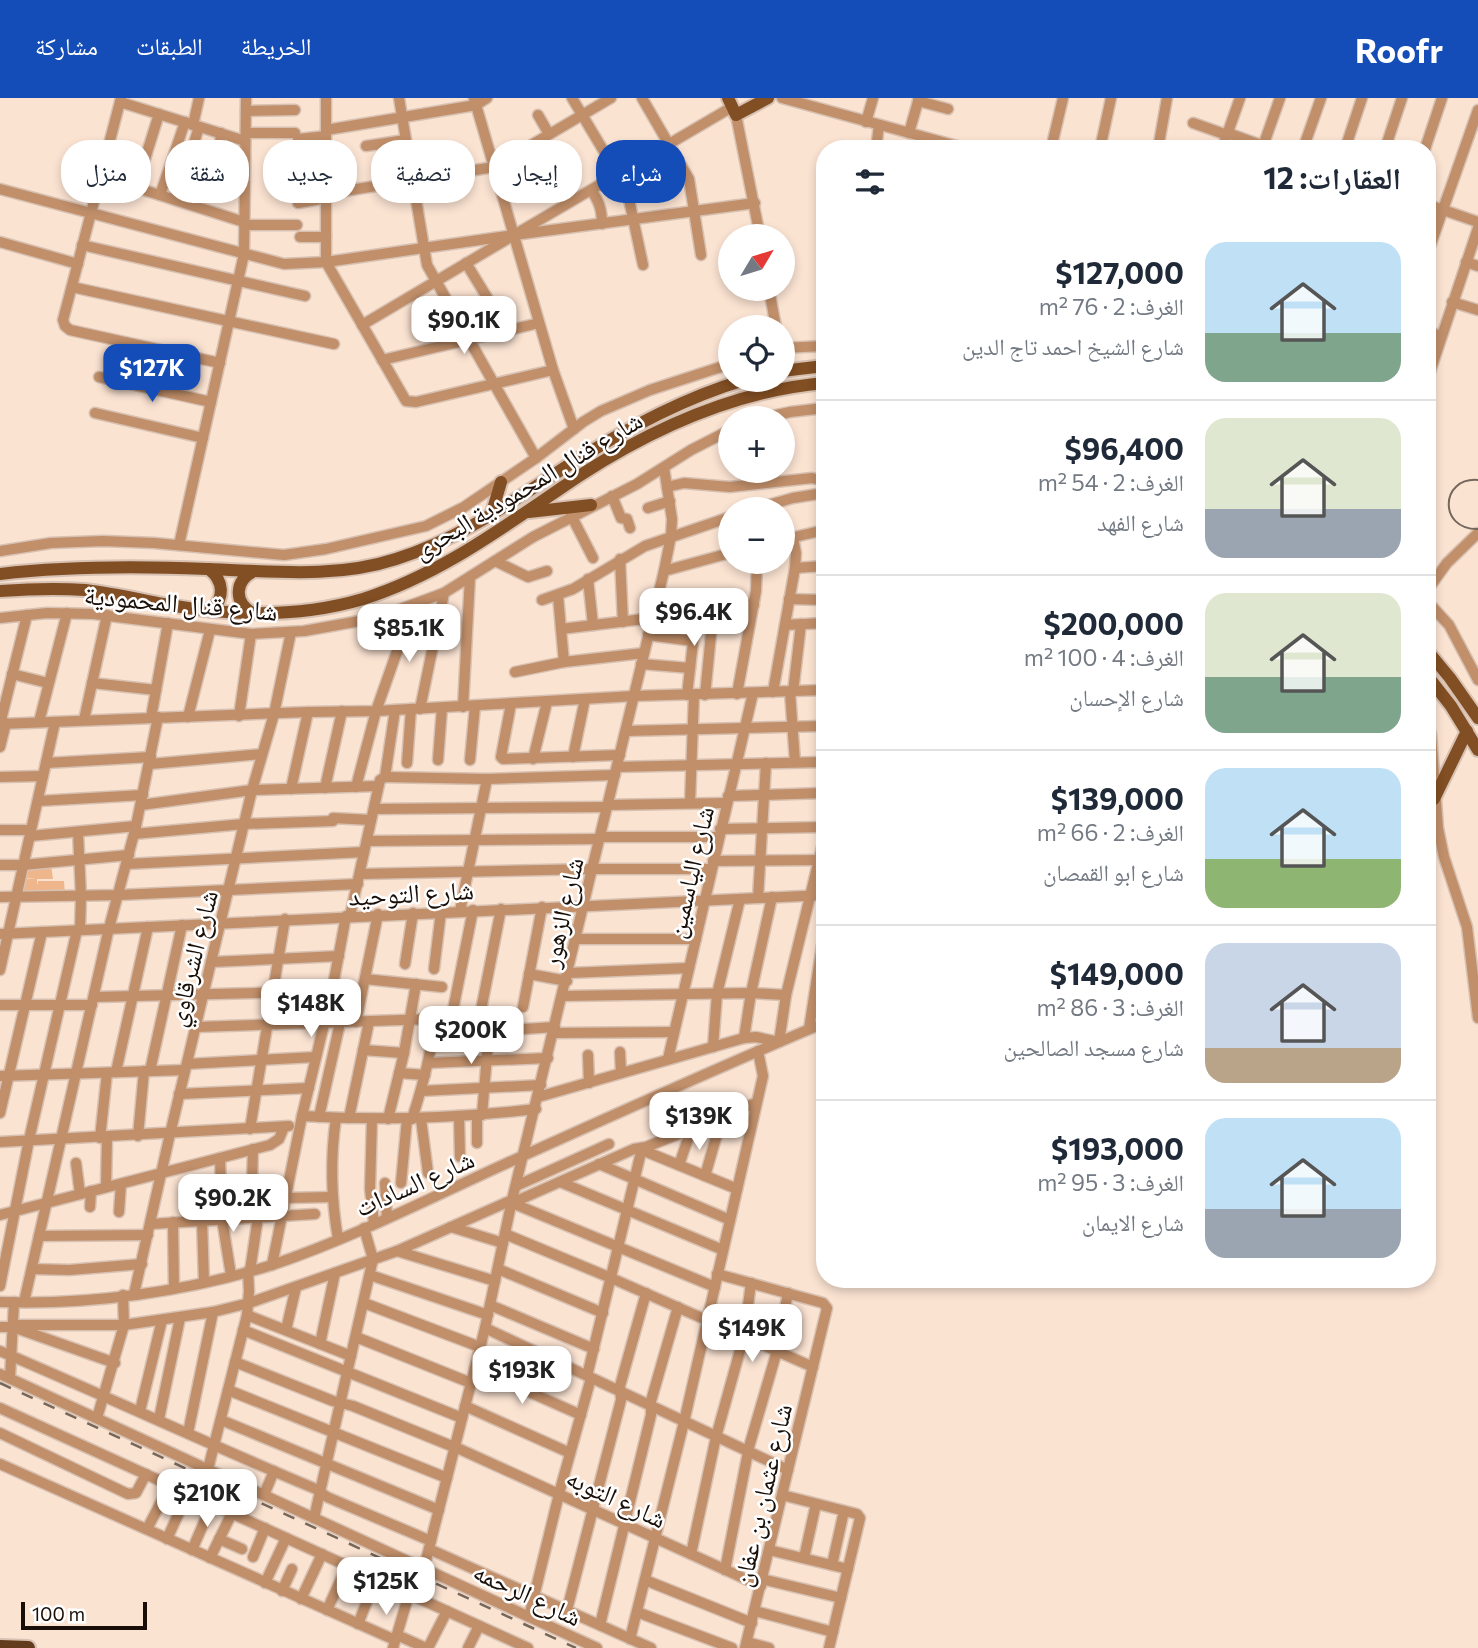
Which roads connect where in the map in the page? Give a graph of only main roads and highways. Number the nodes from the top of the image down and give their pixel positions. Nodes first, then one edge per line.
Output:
1 (768, 98) edge
2 (732, 107) edge
3 (816, 367) edge
4 (795, 369) edge
5 (816, 384) edge
6 (718, 390) edge
7 (501, 482) road end
8 (591, 505) road end
9 (525, 512) junction
10 (491, 516) junction
11 (209, 569) junction
12 (254, 571) junction
13 (0, 575) edge
14 (0, 591) edge
15 (211, 611) junction
16 (252, 613) junction
17 (1436, 661) edge
18 (1436, 688) edge
19 (1478, 718) edge
20 (1467, 731) junction
21 (1478, 750) edge
22 (1436, 795) edge
23 (0, 1647) edge
24 (28, 1648) edge

1 - 2 main road
3 - 4 main road
5 - 9 main road, شارع قنال المحمودية البحرى
6 - 10 main road, شارع قنال المحمودية البحرى
7 - 10 main road
8 - 9 main road
9 - 16 main road, شارع قنال المحمودية البحرى
10 - 12 main road, شارع قنال المحمودية البحرى
11 - 12 main road, شارع قنال المحمودية البحرى
11 - 13 main road, شارع قنال المحمودية البحرى
11 - 15 main road
12 - 16 main road
14 - 15 main road, شارع قنال المحمودية البحرى
15 - 16 main road, شارع قنال المحمودية البحرى
17 - 19 main road
18 - 20 main road
20 - 21 main road
20 - 22 main road
23 - 24 highway

